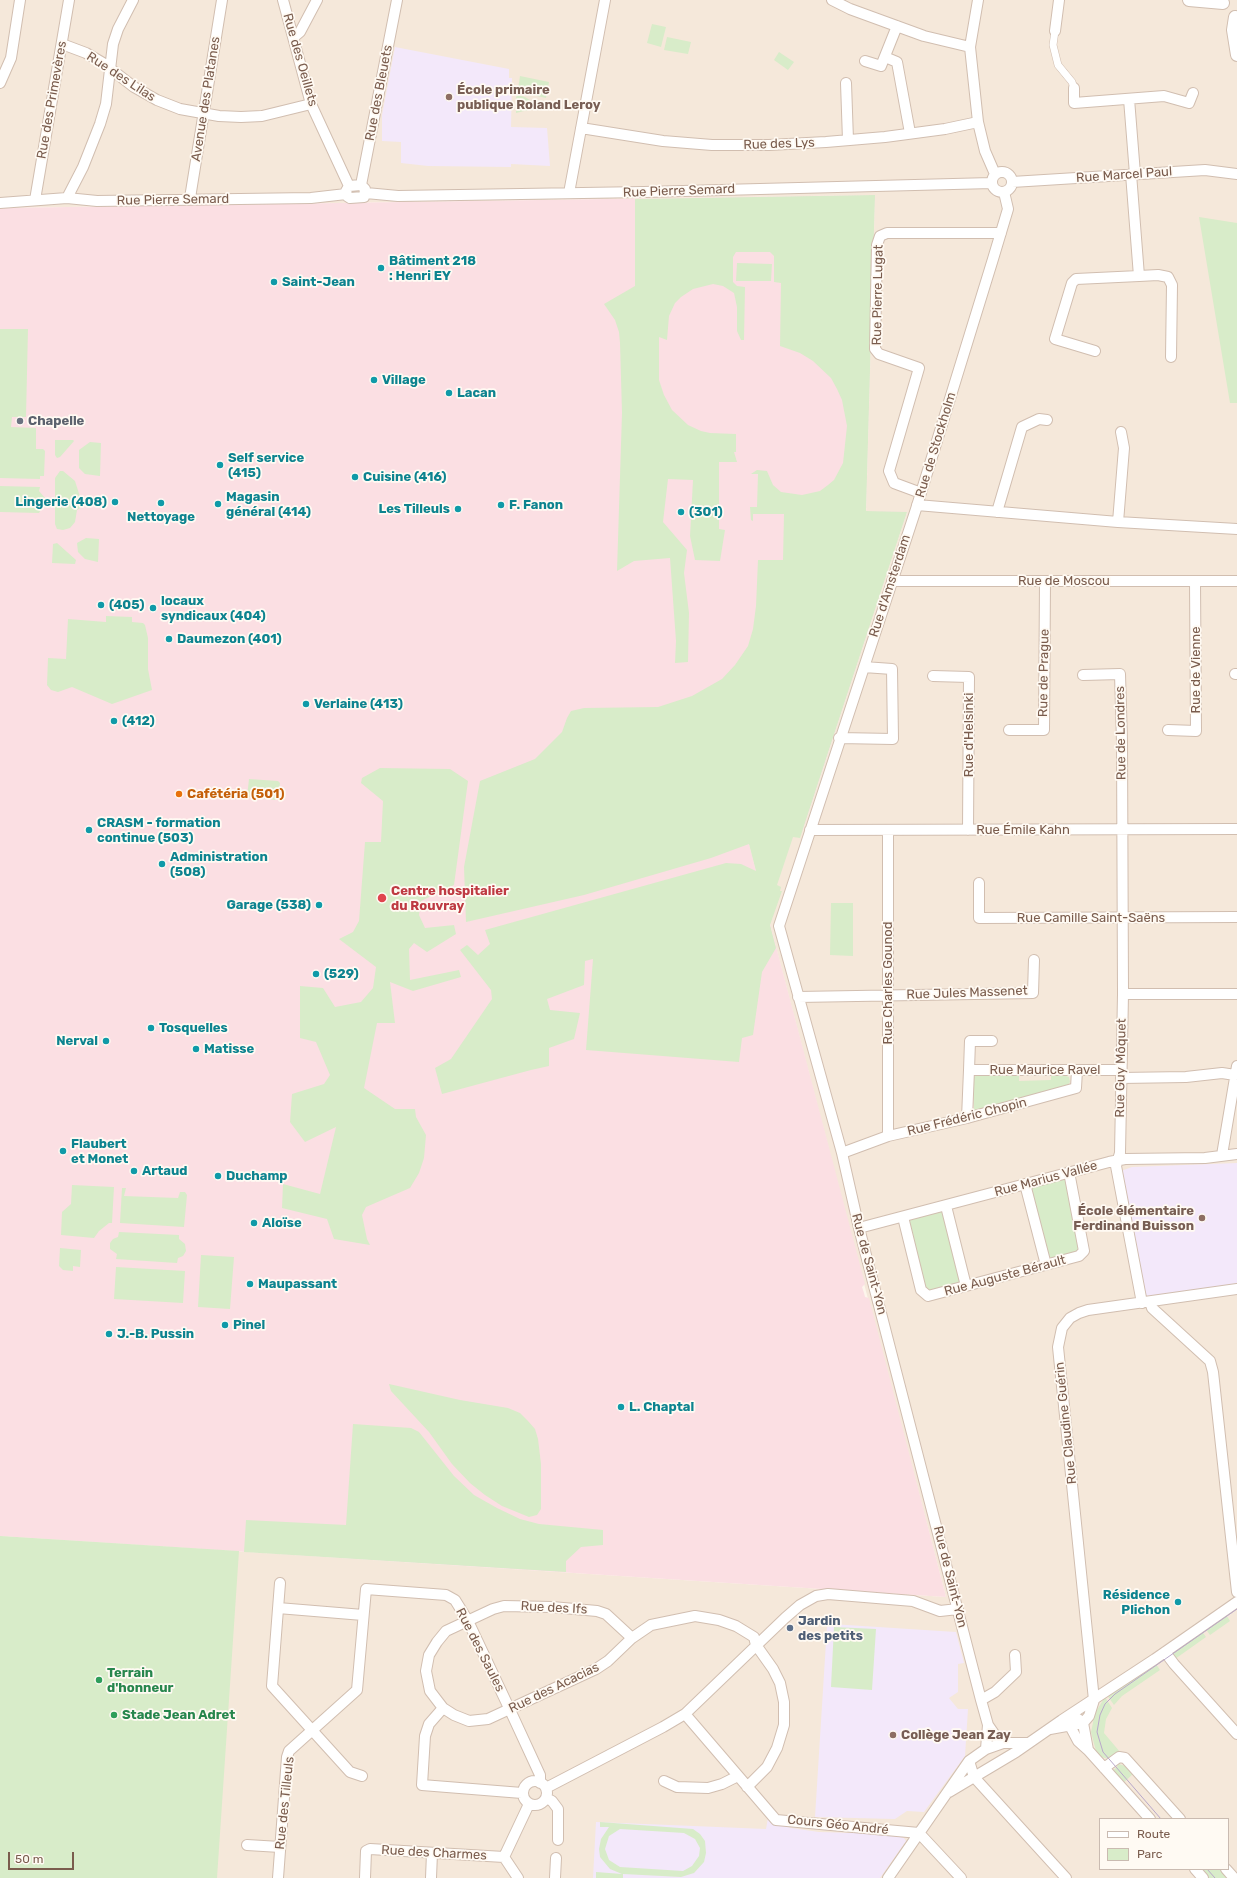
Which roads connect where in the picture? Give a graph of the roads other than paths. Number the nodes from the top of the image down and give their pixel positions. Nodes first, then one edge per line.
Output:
1 (20, 0) edge
2 (69, 0) edge
3 (133, 0) edge
4 (222, 0) edge
5 (283, 0) edge
6 (317, 0) edge
7 (397, 0) edge
8 (605, 0) edge
9 (832, 0) edge
10 (978, 0) edge
11 (1058, 0) edge
12 (1190, 0) edge
13 (1223, 1) edge
14 (1236, 17) edge
15 (897, 26) junction
16 (1056, 31) joint
17 (294, 37) junction
18 (62, 44) junction
19 (970, 47) junction
20 (1237, 55) edge
21 (885, 57) junction
22 (864, 61) dead end
23 (110, 70) junction
24 (0, 83) edge
25 (846, 83) dead end
26 (1074, 88) joint
27 (1193, 93) dead end
28 (1129, 99) junction
29 (311, 104) junction
30 (204, 114) junction
31 (978, 122) junction
32 (581, 128) junction
33 (910, 133) junction
34 (848, 140) junction
35 (1133, 174) junction
36 (1237, 174) edge
37 (994, 178) junction
38 (1012, 182) junction
39 (363, 189) junction
40 (348, 190) junction
41 (1004, 192) junction
42 (569, 193) junction
43 (67, 198) junction
44 (190, 198) junction
45 (35, 200) junction
46 (0, 203) edge
47 (1001, 233) junction
48 (1139, 276) junction
49 (1095, 351) dead end
50 (1171, 357) dead end
51 (1047, 420) dead end
52 (1121, 432) dead end
53 (921, 493) junction
54 (917, 505) junction
55 (997, 512) junction
56 (1118, 522) junction
57 (1237, 529) edge
58 (892, 581) junction
59 (1045, 581) junction
60 (1195, 581) junction
61 (1237, 581) edge
62 (864, 667) junction
63 (1083, 675) dead end
64 (933, 676) dead end
65 (1009, 730) dead end
66 (1168, 730) dead end
67 (839, 738) junction
68 (1122, 829) junction
69 (1237, 829) edge
70 (810, 830) junction
71 (888, 830) junction
72 (968, 830) junction
73 (979, 883) dead end
74 (1237, 917) edge
75 (1123, 918) junction
76 (1034, 960) dead end
77 (1123, 994) junction
78 (1237, 994) edge
79 (889, 995) junction
80 (798, 997) junction
81 (992, 1041) dead end
82 (970, 1070) junction
83 (1077, 1070) junction
84 (1236, 1070) edge
85 (1121, 1074) junction
86 (967, 1118) junction
87 (888, 1136) junction
88 (842, 1153) junction
89 (1222, 1154) junction
90 (1237, 1154) edge
91 (1118, 1160) junction
92 (1069, 1172) junction
93 (1025, 1184) junction
94 (946, 1206) junction
95 (903, 1217) junction
96 (859, 1228) junction
97 (1046, 1265) junction
98 (966, 1286) junction
99 (1237, 1289) edge
100 (1146, 1303) junction
101 (280, 1583) dead end
102 (366, 1589) joint
103 (1237, 1592) edge
104 (1237, 1602) edge
105 (278, 1608) junction
106 (958, 1609) junction
107 (363, 1615) junction
108 (468, 1620) junction
109 (632, 1638) junction
110 (756, 1645) junction
111 (1166, 1652) junction
112 (1015, 1655) dead end
113 (981, 1700) junction
114 (1094, 1700) junction
115 (443, 1708) junction
116 (510, 1710) junction
117 (685, 1714) junction
118 (1072, 1714) junction
119 (1083, 1723) junction
120 (988, 1725) junction
121 (1070, 1726) junction
122 (1050, 1729) junction
123 (312, 1730) junction
124 (1237, 1734) edge
125 (1003, 1743) junction
126 (1030, 1743) junction
127 (986, 1749) junction
128 (1088, 1750) junction
129 (969, 1761) junction
130 (999, 1761) junction
131 (1104, 1768) junction
132 (362, 1776) dead end
133 (738, 1776) junction
134 (974, 1778) junction
135 (664, 1781) dead end
136 (747, 1786) junction
137 (544, 1790) junction
138 (949, 1792) junction
139 (522, 1793) junction
140 (529, 1804) junction
141 (1149, 1818) edge
142 (1179, 1818) edge
143 (919, 1833) junction
144 (558, 1840) dead end
145 (247, 1845) dead end
146 (280, 1847) junction
147 (432, 1853) junction
148 (504, 1857) junction
149 (556, 1858) dead end
150 (1195, 1870) edge
151 (1227, 1870) edge
152 (278, 1878) edge
153 (365, 1878) edge
154 (431, 1878) edge
155 (518, 1878) edge
156 (555, 1878) edge
157 (888, 1878) edge
158 (961, 1878) edge
159 (1066, 1878) edge
160 (1203, 1878) edge
161 (1234, 1878) edge

1 - 24 street
2 - 18 street, Rue des Primevères
3 - 23 street
4 - 30 street, Avenue des Platanes
5 - 17 street, Rue des Oeillets
6 - 17 street
7 - 39 street, Rue des Bleuets
8 - 32 street
9 - 15 street
10 - 19 street
11 - 16 street
12 - 13 street
13 - 14 street
14 - 20 street
15 - 19 street
15 - 21 street
16 - 26 street
17 - 29 street, Rue des Oeillets
18 - 23 street, Rue des Lilas
18 - 45 street, Rue des Primevères
19 - 31 street
21 - 22 street
21 - 33 street
23 - 30 street, Rue des Lilas
23 - 43 street
25 - 34 street
26 - 28 street
27 - 28 street
28 - 35 street
29 - 30 street, Rue des Lilas
29 - 40 street, Rue des Oeillets
30 - 44 street, Avenue des Platanes
31 - 33 street, Rue des Lys
31 - 37 street
32 - 34 street, Rue des Lys
32 - 42 street
33 - 34 street, Rue des Lys
35 - 36 street, Rue Marcel Paul
35 - 38 street, Rue Marcel Paul
35 - 48 street
37 - 38 street
37 - 41 street
37 - 42 street, Rue Pierre Semard
38 - 41 street
39 - 40 street, Rue Pierre Semard
39 - 42 street, Rue Pierre Semard
40 - 44 street, Rue Pierre Semard
41 - 47 street, Rue de Stockholm
43 - 44 street, Rue Pierre Semard
43 - 45 street, Rue Pierre Semard
45 - 46 street, Rue Pierre Semard
47 - 53 street, Rue de Stockholm
47 - 53 street, Rue Pierre Lugat
48 - 49 street
48 - 50 street
51 - 55 street
52 - 56 street
53 - 54 street, Rue de Stockholm
54 - 55 street, Rue de Stockholm
54 - 58 street, Rue d'Amsterdam
55 - 56 street, Rue de Stockholm
56 - 57 street, Rue de Stockholm
58 - 59 street, Rue de Moscou
58 - 62 street, Rue d'Amsterdam
59 - 60 street, Rue de Moscou
59 - 65 street, Rue de Prague
60 - 61 street, Rue de Moscou
60 - 66 street, Rue de Vienne
62 - 67 street, Rue d'Amsterdam
62 - 67 street
63 - 68 street, Rue de Londres
64 - 72 street, Rue d'Helsinki
67 - 70 street, Rue d'Amsterdam
68 - 69 street, Rue Émile Kahn
68 - 72 street, Rue Émile Kahn
68 - 75 street, Rue Guy Môquet
70 - 71 street, Rue Émile Kahn
70 - 80 street, Rue de Saint-Yon
71 - 72 street, Rue Émile Kahn
71 - 79 street, Rue Charles Gounod
73 - 75 street, Rue Camille Saint-Saëns
74 - 75 street, Rue Camille Saint-Saëns
75 - 77 street, Rue Guy Môquet
76 - 79 street, Rue Jules Massenet
77 - 78 street
77 - 85 street, Rue Guy Môquet
79 - 80 street, Rue Jules Massenet
79 - 87 street, Rue Charles Gounod
80 - 88 street, Rue de Saint-Yon
81 - 82 street
82 - 83 street, Rue Maurice Ravel
82 - 86 street
83 - 85 street, Rue Maurice Ravel
83 - 86 street, Rue Frédéric Chopin
84 - 85 street, Rue Maurice Ravel
84 - 89 street
85 - 91 street, Rue Guy Môquet
86 - 87 street, Rue Frédéric Chopin
87 - 88 street, Rue Frédéric Chopin
88 - 96 street, Rue de Saint-Yon
89 - 90 street, Rue Marius Vallée
89 - 91 street, Rue Marius Vallée
91 - 92 street, Rue Marius Vallée
91 - 100 street, Rue Guy Môquet
92 - 93 street, Rue Marius Vallée
92 - 97 street, Rue Auguste Bérault
93 - 94 street, Rue Marius Vallée
93 - 97 street
94 - 95 street, Rue Marius Vallée
94 - 98 street
95 - 96 street, Rue Marius Vallée
95 - 98 street, Rue Auguste Bérault
96 - 106 street, Rue de Saint-Yon
97 - 98 street, Rue Auguste Bérault
99 - 100 street, Rue Claudine Guérin
100 - 103 street
100 - 114 street, Rue Claudine Guérin
101 - 105 street
102 - 107 street, Rue des Tilleuls
102 - 108 street, Rue des Saules
104 - 111 street
105 - 107 street
105 - 123 street
106 - 110 street
106 - 113 street, Rue de Saint-Yon
107 - 123 street, Rue des Tilleuls
108 - 109 street, Rue des Ifs
108 - 115 street, Rue des Acacias
108 - 116 street, Rue des Saules
109 - 110 street, Rue des Acacias
109 - 116 street, Rue des Acacias
110 - 117 street
110 - 136 street, Rue des Acacias
111 - 114 street
111 - 124 street
112 - 113 street
113 - 120 street, Rue de Saint-Yon
114 - 118 street
114 - 119 street
115 - 116 street, Rue des Acacias
115 - 139 street
116 - 137 street, Rue des Saules
117 - 133 street, Cours Géo André
117 - 137 street
118 - 119 street
118 - 121 street
118 - 122 street
119 - 121 street
119 - 128 street
120 - 125 street, Rue de Saint-Yon
120 - 127 street, Rue de Saint-Yon
121 - 122 street
121 - 128 street
122 - 126 street
123 - 132 street
123 - 146 street, Rue des Tilleuls
125 - 126 street
125 - 127 street
125 - 130 street
126 - 130 street
127 - 129 street
127 - 130 street
128 - 131 street
129 - 134 street
129 - 138 street
130 - 134 street
131 - 141 street
131 - 142 street
133 - 135 street
133 - 136 street, Cours Géo André
134 - 138 street
134 - 159 street
136 - 143 street, Cours Géo André
137 - 139 street
137 - 140 street
137 - 144 street
138 - 143 street
139 - 140 street
140 - 148 street
143 - 157 street
143 - 158 street
145 - 146 street
146 - 152 street, Rue des Tilleuls
147 - 148 street, Rue des Charmes
147 - 153 street, Rue des Charmes
147 - 154 street
148 - 155 street
149 - 156 street
150 - 160 street
151 - 161 street

